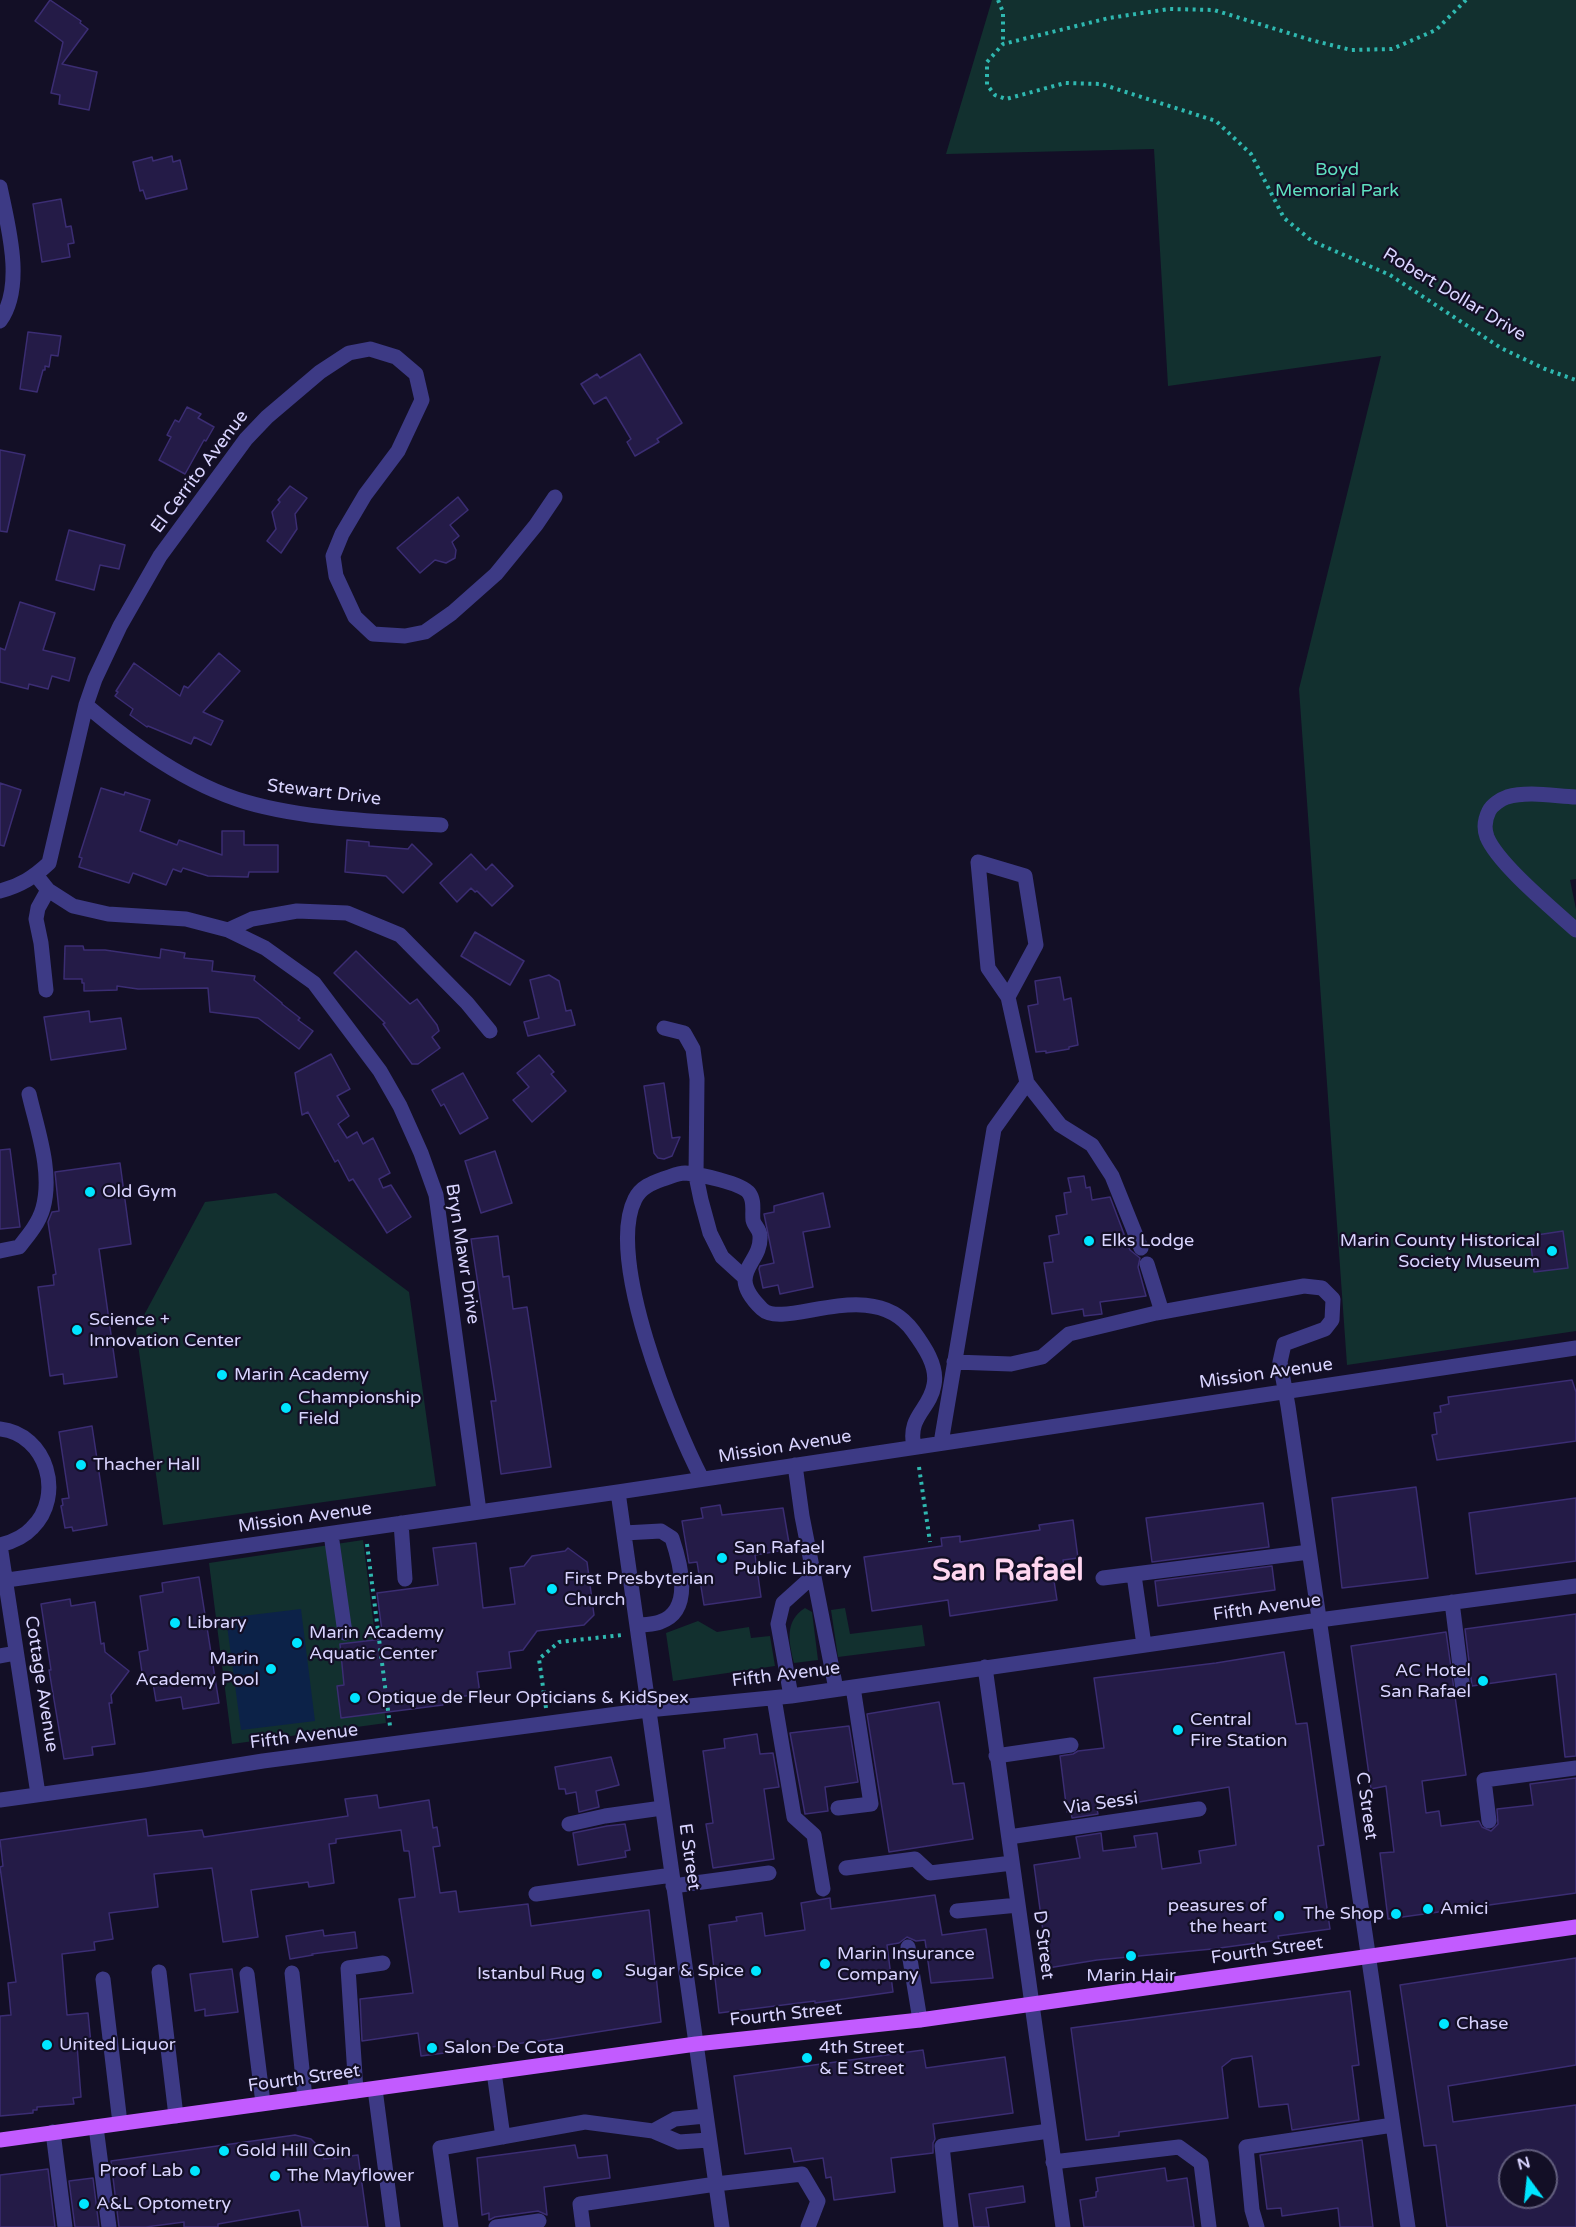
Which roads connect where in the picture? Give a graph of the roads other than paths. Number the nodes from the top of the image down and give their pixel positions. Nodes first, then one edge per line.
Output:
1 (0, 187) edge
2 (0, 321) edge
3 (555, 497) dead end
4 (86, 705) junction
5 (1576, 797) edge
6 (441, 825) dead end
7 (36, 875) junction
8 (48, 890) junction
9 (0, 891) edge
10 (228, 930) junction
11 (1576, 930) edge
12 (46, 990) dead end
13 (1008, 997) junction
14 (664, 1028) dead end
15 (490, 1031) dead end
16 (1027, 1083) junction
17 (29, 1094) dead end
18 (696, 1176) junction
19 (1142, 1248) dead end
20 (0, 1251) edge
21 (1147, 1264) dead end
22 (744, 1277) junction
23 (1162, 1312) junction
24 (1576, 1348) edge
25 (954, 1362) junction
26 (1286, 1391) junction
27 (0, 1429) edge
28 (940, 1443) junction
29 (914, 1447) junction
30 (795, 1465) junction
31 (702, 1479) junction
32 (618, 1492) junction
33 (479, 1511) junction
34 (401, 1523) junction
35 (624, 1533) junction
36 (331, 1534) junction
37 (0, 1545) edge
38 (1309, 1552) junction
39 (1134, 1575) junction
40 (813, 1576) junction
41 (1103, 1578) dead end
42 (405, 1579) dead end
43 (2, 1580) edge
44 (1576, 1586) edge
45 (1452, 1602) junction
46 (1319, 1620) junction
47 (637, 1629) junction
48 (345, 1633) dead end
49 (1144, 1645) junction
50 (16, 1653) junction
51 (0, 1656) edge
52 (985, 1667) junction
53 (853, 1687) junction
54 (836, 1689) junction
55 (1463, 1690) dead end
56 (791, 1696) junction
57 (774, 1698) junction
58 (648, 1710) junction
59 (1071, 1745) dead end
60 (996, 1756) junction
61 (1576, 1768) edge
62 (38, 1794) junction
63 (0, 1800) edge
64 (662, 1808) junction
65 (838, 1808) dead end
66 (1199, 1809) dead end
67 (1490, 1821) dead end
68 (569, 1824) dead end
69 (1009, 1837) junction
70 (1012, 1863) junction
71 (846, 1868) dead end
72 (769, 1873) dead end
73 (673, 1880) junction
74 (823, 1889) dead end
75 (536, 1894) dead end
76 (1018, 1905) junction
77 (957, 1911) dead end
78 (1576, 1927) edge
79 (908, 1947) dead end
80 (1368, 1957) junction
81 (383, 1963) dead end
82 (159, 1972) dead end
83 (292, 1973) dead end
84 (247, 1974) dead end
85 (103, 1979) dead end
86 (1030, 2004) junction
87 (920, 2020) junction
88 (696, 2044) junction
89 (494, 2072) junction
90 (375, 2089) junction
91 (356, 2091) junction
92 (305, 2098) junction
93 (262, 2103) junction
94 (176, 2116) junction
95 (705, 2116) junction
96 (120, 2123) junction
97 (1393, 2125) junction
98 (96, 2127) junction
99 (653, 2131) junction
100 (1049, 2131) junction
101 (53, 2133) junction
102 (503, 2137) junction
103 (0, 2140) edge
104 (709, 2140) junction
105 (1053, 2162) junction
106 (716, 2184) junction
107 (539, 2221) dead end
108 (65, 2227) edge
109 (109, 2227) edge
110 (393, 2227) edge
111 (451, 2227) edge
112 (496, 2227) edge
113 (583, 2227) edge
114 (722, 2227) edge
115 (808, 2227) edge
116 (951, 2227) edge
117 (1063, 2227) edge
118 (1209, 2227) edge
119 (1257, 2227) edge
120 (1408, 2227) edge

1 - 2 street
3 - 4 street, El Cerrito Avenue
4 - 6 street, Stewart Drive
4 - 7 street, El Cerrito Avenue
5 - 11 street
7 - 8 street, Bryn Mawr Drive
7 - 9 street, El Cerrito Avenue
8 - 10 street, Bryn Mawr Drive
8 - 12 street
10 - 15 street
10 - 33 street, Bryn Mawr Drive
13 - 13 street
13 - 16 street
14 - 18 street
16 - 19 street
16 - 25 street
17 - 20 street
18 - 22 street
18 - 22 street
18 - 31 street
21 - 23 street
22 - 29 street
23 - 25 street
23 - 26 street, C Street
24 - 26 street, Mission Avenue
25 - 28 street
26 - 28 street, Mission Avenue
26 - 38 street, C Street
27 - 37 street
28 - 29 street, Mission Avenue
29 - 30 street, Mission Avenue
30 - 31 street, Mission Avenue
30 - 40 street
31 - 32 street, Mission Avenue
32 - 33 street, Mission Avenue
32 - 35 street, E Street
33 - 34 street, Mission Avenue
34 - 36 street, Mission Avenue
34 - 42 street
35 - 47 street, E Street
35 - 47 street
36 - 43 street, Mission Avenue
36 - 48 street
37 - 43 street, Cottage Avenue
38 - 39 street
38 - 46 street, C Street
39 - 41 street
39 - 49 street
40 - 54 street
40 - 56 street
43 - 50 street, Cottage Avenue
44 - 45 street, Fifth Avenue
45 - 46 street, Fifth Avenue
45 - 55 street
46 - 49 street, Fifth Avenue
46 - 80 street, C Street
47 - 58 street, E Street
49 - 52 street, Fifth Avenue
50 - 51 street
50 - 62 street, Cottage Avenue
52 - 53 street, Fifth Avenue
52 - 60 street, D Street
53 - 54 street, Fifth Avenue
53 - 65 street
54 - 56 street, Fifth Avenue
56 - 57 street, Fifth Avenue
57 - 58 street, Fifth Avenue
57 - 74 street
58 - 62 street, Fifth Avenue
58 - 64 street, E Street
59 - 60 street
60 - 69 street, D Street
61 - 67 street
62 - 63 street, Fifth Avenue
64 - 68 street
64 - 73 street, E Street
66 - 69 street, Via Sessi
69 - 70 street, D Street
70 - 71 street
70 - 76 street, D Street
72 - 73 street
73 - 75 street
73 - 88 street, E Street
76 - 77 street
76 - 86 street, D Street
78 - 80 main road, Fourth Street
79 - 87 street
80 - 86 main road, Fourth Street
80 - 97 street, C Street
81 - 91 street
82 - 94 street
83 - 92 street
84 - 93 street
85 - 96 street
86 - 87 main road, Fourth Street
86 - 100 street, D Street
87 - 88 main road, Fourth Street
88 - 89 main road, Fourth Street
88 - 95 street, E Street
89 - 90 main road, Fourth Street
89 - 102 street
90 - 91 main road, Fourth Street
90 - 110 street
91 - 92 main road, Fourth Street
92 - 93 main road, Fourth Street
93 - 94 main road, Fourth Street
94 - 96 main road, Fourth Street
95 - 99 street
95 - 104 street, E Street
96 - 98 main road, Fourth Street
97 - 119 street
97 - 120 street, C Street
98 - 101 main road, Fourth Street
98 - 109 street
99 - 102 street
99 - 104 street
100 - 105 street, D Street
100 - 116 street
101 - 103 main road, Fourth Street
101 - 108 street
102 - 111 street
104 - 106 street, E Street
105 - 117 street, D Street
105 - 118 street
106 - 113 street
106 - 114 street, E Street
106 - 115 street
107 - 112 street

